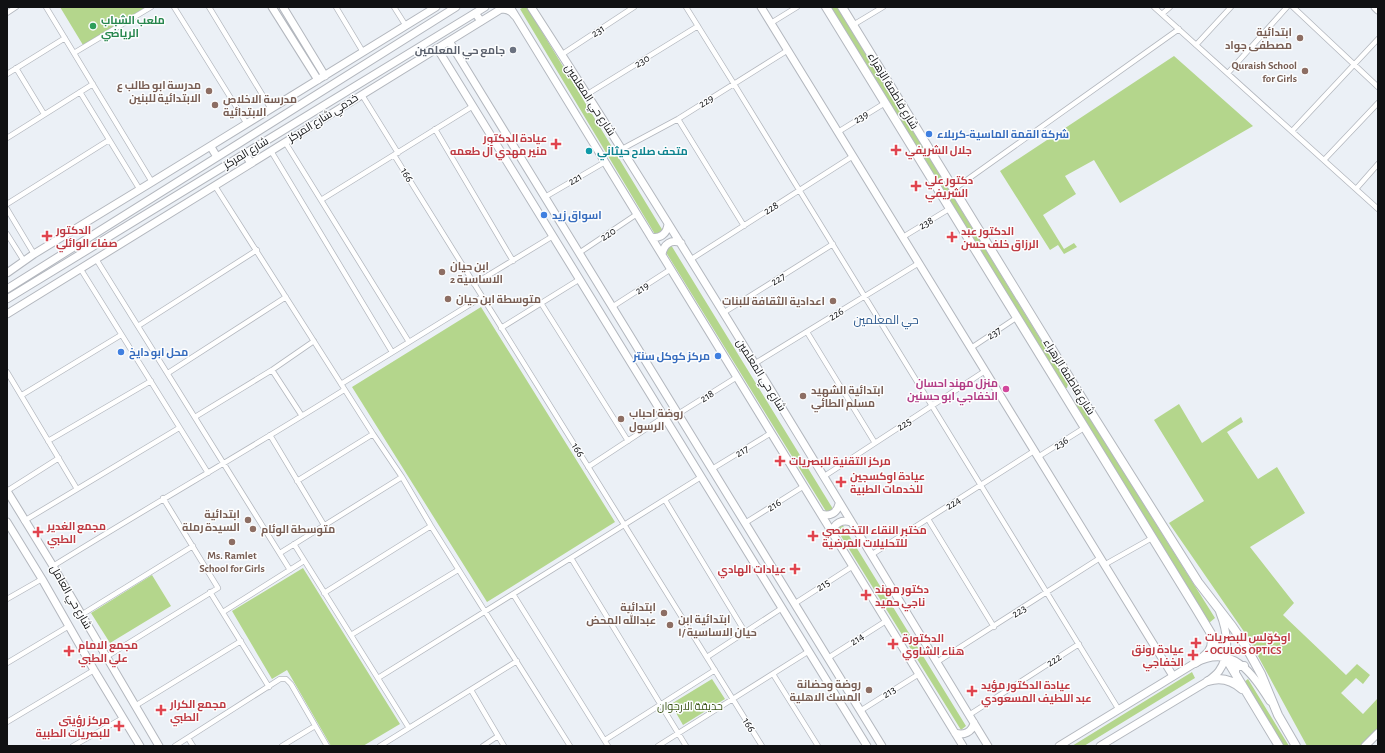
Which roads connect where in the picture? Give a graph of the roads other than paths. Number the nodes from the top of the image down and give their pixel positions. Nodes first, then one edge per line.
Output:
1 (16, 7) edge
2 (46, 7) edge
3 (151, 7) edge
4 (174, 7) edge
5 (209, 7) edge
6 (272, 7) edge
7 (282, 7) edge
8 (336, 7) edge
9 (394, 7) edge
10 (436, 7) edge
11 (456, 7) edge
12 (485, 7) edge
13 (510, 7) edge
14 (634, 7) edge
15 (686, 7) edge
16 (761, 7) edge
17 (797, 7) edge
18 (826, 7) edge
19 (842, 7) edge
20 (883, 7) edge
21 (1154, 7) edge
22 (1170, 7) edge
23 (1231, 7) edge
24 (1287, 7) edge
25 (1293, 7) edge
26 (1375, 7) edge
27 (532, 8) edge
28 (1378, 10) edge
29 (7, 13) edge
30 (475, 13) junction
31 (1162, 14) junction
32 (517, 18) junction
33 (481, 22) junction
34 (771, 24) junction
35 (853, 25) junction
36 (406, 26) junction
37 (698, 26) junction
38 (1179, 29) junction
39 (65, 38) junction
40 (1378, 39) edge
41 (449, 41) junction
42 (1196, 45) junction
43 (437, 48) junction
44 (788, 50) junction
45 (363, 52) junction
46 (74, 53) junction
47 (561, 55) junction
48 (461, 60) junction
49 (1354, 64) junction
50 (16, 68) junction
51 (450, 68) junction
52 (1228, 73) junction
53 (7, 74) edge
54 (321, 78) junction
55 (93, 84) junction
56 (734, 84) junction
57 (1378, 87) edge
58 (80, 92) junction
59 (362, 95) junction
60 (586, 95) junction
61 (885, 103) junction
62 (1378, 103) edge
63 (473, 106) junction
64 (271, 109) junction
65 (44, 114) junction
66 (678, 119) junction
67 (247, 124) junction
68 (435, 129) junction
69 (1292, 131) junction
70 (838, 132) junction
71 (7, 138) edge
72 (109, 140) junction
73 (286, 142) junction
74 (211, 146) junction
75 (622, 150) junction
76 (271, 151) junction
77 (518, 153) junction
78 (245, 154) junction
79 (396, 154) junction
80 (852, 156) junction
81 (217, 157) junction
82 (506, 160) junction
83 (1324, 160) junction
84 (605, 162) junction
85 (251, 163) junction
86 (1378, 164) edge
87 (527, 168) junction
88 (516, 176) junction
89 (152, 182) junction
90 (214, 186) junction
91 (954, 189) junction
92 (1356, 189) junction
93 (140, 190) junction
94 (800, 190) junction
95 (545, 197) junction
96 (321, 200) junction
97 (7, 204) edge
98 (1378, 208) edge
99 (7, 209) edge
100 (950, 209) junction
101 (637, 214) junction
102 (668, 224) junction
103 (744, 226) junction
104 (7, 234) edge
105 (553, 236) junction
106 (651, 237) junction
107 (903, 237) junction
108 (681, 243) junction
109 (833, 244) junction
110 (257, 250) junction
111 (579, 253) junction
112 (34, 254) junction
113 (662, 254) junction
114 (96, 258) junction
115 (24, 260) junction
116 (690, 260) junction
117 (513, 261) junction
118 (919, 263) junction
119 (80, 268) junction
120 (671, 269) junction
121 (7, 273) edge
122 (580, 280) junction
123 (474, 284) junction
124 (7, 289) edge
125 (865, 296) junction
126 (286, 297) junction
127 (482, 297) junction
128 (7, 300) edge
129 (541, 303) junction
130 (612, 307) junction
131 (723, 313) junction
132 (7, 314) edge
133 (1016, 318) junction
134 (138, 326) junction
135 (502, 328) junction
136 (808, 332) junction
137 (121, 335) junction
138 (314, 341) junction
139 (409, 342) junction
140 (971, 348) junction
141 (392, 352) junction
142 (754, 364) junction
143 (272, 370) junction
144 (985, 371) junction
145 (7, 372) edge
146 (168, 373) junction
147 (737, 377) junction
148 (151, 381) junction
149 (1073, 383) junction
150 (341, 384) junction
151 (1060, 389) junction
152 (344, 390) junction
153 (22, 395) junction
154 (1082, 398) junction
155 (932, 406) junction
156 (1070, 406) junction
157 (678, 414) junction
158 (302, 416) junction
159 (195, 417) junction
160 (664, 417) junction
161 (180, 428) junction
162 (1084, 428) junction
163 (771, 433) junction
164 (373, 434) junction
165 (270, 435) junction
166 (693, 439) junction
167 (48, 441) junction
168 (628, 441) junction
169 (875, 443) junction
170 (682, 445) junction
171 (702, 452) junction
172 (1036, 454) junction
173 (59, 458) junction
174 (691, 460) junction
175 (224, 463) junction
176 (588, 466) junction
177 (712, 469) junction
178 (208, 473) junction
179 (402, 477) junction
180 (702, 477) junction
181 (823, 477) junction
182 (297, 481) junction
183 (981, 485) junction
184 (804, 486) junction
185 (77, 489) junction
186 (7, 491) edge
187 (163, 498) junction
188 (665, 500) junction
189 (840, 504) junction
190 (821, 514) junction
191 (928, 519) junction
192 (24, 520) junction
193 (851, 522) junction
194 (745, 523) junction
195 (624, 525) junction
196 (324, 526) junction
197 (430, 526) junction
198 (8, 527) edge
199 (832, 533) junction
200 (1152, 538) junction
201 (294, 544) junction
202 (193, 546) junction
203 (280, 553) junction
204 (871, 555) junction
205 (571, 558) junction
206 (1100, 558) junction
207 (304, 561) junction
208 (1104, 565) junction
209 (53, 566) junction
210 (853, 566) junction
211 (290, 570) junction
212 (458, 570) junction
213 (42, 579) junction
214 (210, 592) junction
215 (324, 592) junction
216 (1047, 592) junction
217 (513, 594) junction
218 (7, 599) edge
219 (1214, 603) junction
220 (794, 604) junction
221 (782, 608) junction
222 (223, 612) junction
223 (485, 612) junction
224 (81, 615) junction
225 (803, 617) junction
226 (886, 621) junction
227 (792, 624) junction
228 (69, 626) junction
229 (994, 627) junction
230 (1209, 630) junction
231 (811, 631) junction
232 (745, 632) junction
233 (350, 635) junction
234 (800, 638) junction
235 (241, 641) junction
236 (1079, 644) junction
237 (809, 651) junction
238 (1212, 656) junction
239 (106, 657) junction
240 (707, 657) junction
241 (828, 658) junction
242 (1225, 658) junction
243 (517, 661) junction
244 (937, 662) junction
245 (7, 663) edge
246 (1195, 663) junction
247 (1244, 666) junction
248 (94, 670) junction
249 (715, 670) junction
250 (1218, 673) junction
251 (1235, 673) junction
252 (773, 674) junction
253 (919, 674) junction
254 (1173, 676) junction
255 (378, 678) junction
256 (1208, 681) junction
257 (269, 687) junction
258 (471, 690) junction
259 (1248, 696) junction
260 (733, 699) junction
261 (661, 704) junction
262 (135, 706) junction
263 (1119, 710) junction
264 (860, 711) junction
265 (969, 715) junction
266 (1278, 715) junction
267 (123, 718) junction
268 (7, 722) edge
269 (974, 723) junction
270 (315, 726) junction
271 (409, 728) junction
272 (678, 733) junction
273 (955, 733) junction
274 (1378, 733) edge
275 (498, 736) junction
276 (188, 738) junction
277 (605, 740) junction
278 (74, 746) edge
279 (140, 746) edge
280 (159, 746) edge
281 (175, 746) edge
282 (193, 746) edge
283 (282, 746) edge
284 (327, 746) edge
285 (380, 746) edge
286 (483, 746) edge
287 (504, 746) edge
288 (570, 746) edge
289 (608, 746) edge
290 (658, 746) edge
291 (686, 746) edge
292 (762, 746) edge
293 (818, 746) edge
294 (867, 746) edge
295 (882, 746) edge
296 (963, 746) edge
297 (988, 746) edge
298 (1059, 746) edge
299 (1100, 746) edge
300 (1279, 746) edge
301 (1296, 746) edge
302 (1365, 746) edge

1 - 29 street
2 - 39 street
3 - 46 street
4 - 67 street
5 - 64 street
6 - 54 main road
7 - 54 main road
8 - 45 street
9 - 36 street
10 - 36 main road
11 - 81 main road, شارع المركز
12 - 30 main road, شارع المركز
13 - 32 main road, شارع حي المعلمين
14 - 47 street, 231
15 - 37 street
16 - 34 main road
17 - 34 street
18 - 61 highway, شارع فاطمة الزهراء
19 - 35 highway, شارع فاطمة الزهراء
20 - 35 street
21 - 31 street
22 - 31 street
23 - 42 street
24 - 52 street
25 - 49 street
26 - 28 main road
27 - 47 main road, شارع حي المعلمين
30 - 33 main road
30 - 78 main road, شارع المركز
31 - 38 street
32 - 33 main road, خدمي شارع المركز
32 - 84 main road, شارع حي المعلمين
33 - 41 main road, خدمي شارع المركز
34 - 44 main road
35 - 91 highway, شارع فاطمة الزهراء
36 - 45 main road
37 - 56 street
37 - 60 street, 230
38 - 42 street
38 - 91 street
39 - 46 street
39 - 50 street
40 - 49 street
41 - 43 main road, خدمي شارع المركز
41 - 48 main road
42 - 52 street
43 - 51 main road
43 - 59 main road, خدمي شارع المركز
44 - 56 street, 229
44 - 70 main road
45 - 54 main road
46 - 55 street
47 - 60 main road, شارع حي المعلمين
48 - 51 main road
48 - 77 main road
49 - 57 street
49 - 69 street
50 - 53 street
50 - 65 street
51 - 63 main road
52 - 69 street
54 - 64 main road
55 - 58 street
55 - 89 street
56 - 66 street, 229
56 - 94 street
58 - 65 street
58 - 72 street
59 - 73 main road, خدمي شارع المركز
59 - 79 street, 166
60 - 75 main road, شارع حي المعلمين
61 - 70 street, 239
61 - 100 highway, شارع فاطمة الزهراء
62 - 83 street
63 - 68 street
63 - 82 main road
64 - 67 main road
65 - 71 street
66 - 75 street, 229
66 - 103 street
67 - 74 main road
68 - 79 street
68 - 117 street
69 - 83 street
70 - 80 main road
72 - 93 street
72 - 97 street
73 - 76 main road, خدمي شارع المركز
73 - 96 street
74 - 81 main road
74 - 89 main road
75 - 102 main road, شارع حي المعلمين
76 - 85 main road, خدمي شارع المركز
76 - 141 street
77 - 82 main road
77 - 87 main road
78 - 85 main road
78 - 128 main road, شارع المركز
79 - 96 street
79 - 123 street, 166
80 - 94 street, 228
80 - 107 main road
81 - 124 main road, شارع المركز
82 - 88 main road
83 - 92 street
84 - 95 street, 221
84 - 101 main road, شارع حي المعلمين
85 - 90 main road, خدمي شارع المركز
86 - 92 street
87 - 88 main road
87 - 95 main road
88 - 105 main road
89 - 93 main road
90 - 110 street
90 - 114 main road, خدمي شارع المركز
91 - 149 highway, شارع فاطمة الزهراء
92 - 98 street
93 - 112 main road
94 - 103 street, 228
94 - 109 street
95 - 111 main road
96 - 139 street
99 - 112 street
100 - 107 street, 238
100 - 133 highway, شارع فاطمة الزهراء
101 - 106 main road, شارع حي المعلمين
101 - 111 street, 220
102 - 106 main road
102 - 108 main road, شارع حي المعلمين
103 - 116 street, 228
104 - 115 street
105 - 117 street
105 - 122 main road
106 - 113 main road, شارع حي المعلمين
107 - 118 main road
108 - 113 main road
108 - 116 main road, شارع حي المعلمين
109 - 125 street
109 - 131 street, 227
110 - 126 street
110 - 134 street
111 - 130 main road
112 - 115 main road
113 - 120 main road, شارع حي المعلمين
114 - 119 main road, خدمي شارع المركز
114 - 134 street
115 - 121 main road
116 - 131 main road, شارع حي المعلمين
117 - 123 street
118 - 125 street, 226
118 - 140 main road
119 - 132 main road, خدمي شارع المركز
119 - 137 street
120 - 130 street, 219
120 - 147 main road, شارع حي المعلمين
122 - 129 street
122 - 160 main road
123 - 127 street, 166
125 - 136 street, 226
125 - 155 street
126 - 138 street
126 - 146 street
127 - 135 street, 166
127 - 139 street
129 - 135 street
129 - 168 street
130 - 157 main road
131 - 142 main road, شارع حي المعلمين
133 - 140 street, 237
133 - 151 highway, شارع فاطمة الزهراء
134 - 146 street
135 - 176 street, 166
136 - 142 street, 226
136 - 169 street
137 - 148 street
137 - 153 street
138 - 143 street
138 - 150 street
139 - 141 street
140 - 144 main road
141 - 150 street
142 - 181 main road, شارع حي المعلمين
143 - 158 street
143 - 159 street
144 - 155 street, 225
144 - 172 main road
145 - 153 street
146 - 159 street
147 - 157 street, 218
147 - 163 main road, شارع حي المعلمين
148 - 161 street
148 - 167 street
149 - 151 highway
149 - 154 highway, شارع فاطمة الزهراء
150 - 152 street
151 - 156 highway, شارع فاطمة الزهراء
152 - 158 street
152 - 164 street
153 - 167 street
154 - 156 highway
154 - 219 highway, شارع فاطمة الزهراء
155 - 169 street, 225
155 - 183 street
156 - 162 highway, شارع فاطمة الزهراء
157 - 166 main road
158 - 165 street
159 - 175 street
160 - 168 street
160 - 170 main road
161 - 178 street
161 - 185 street
162 - 172 street, 236
162 - 200 highway, شارع فاطمة الزهراء
163 - 177 street, 217
163 - 184 main road, شارع حي المعلمين
164 - 179 street
164 - 182 street
165 - 175 street
165 - 182 street
166 - 170 main road
166 - 171 main road
167 - 173 street
168 - 176 street
169 - 181 street, 225
170 - 174 main road
171 - 174 main road
171 - 177 main road
172 - 183 street, 224
172 - 206 main road
173 - 185 street
173 - 186 street
174 - 180 main road
175 - 178 street
175 - 203 street
176 - 195 street, 166
177 - 194 main road
178 - 187 street
179 - 196 street
179 - 197 street
180 - 188 street
180 - 221 main road
181 - 189 main road, شارع حي المعلمين
182 - 196 street
183 - 191 street, 224
183 - 216 street
184 - 190 main road, شارع حي المعلمين
184 - 194 street, 216
185 - 192 street
186 - 192 main road, شارع حي العامل
187 - 202 street
187 - 209 street
188 - 195 street
188 - 232 street
189 - 190 main road
189 - 193 main road, شارع حي المعلمين
190 - 199 main road, شارع حي المعلمين
191 - 204 street, 224
191 - 229 street
192 - 209 main road, شارع حي العامل
193 - 199 main road
193 - 204 main road, شارع حي المعلمين
194 - 220 main road
195 - 205 street
195 - 240 street, 166
196 - 201 street
197 - 212 street
197 - 215 street
198 - 213 main road, شارع حي العامل
199 - 210 main road, شارع حي المعلمين
200 - 208 street
200 - 230 highway, شارع فاطمة الزهراء
201 - 203 street
201 - 207 street
202 - 214 street
202 - 224 street
203 - 211 street
204 - 244 main road, شارع حي المعلمين
205 - 217 street
205 - 261 street
206 - 208 main road
206 - 216 street, 223
207 - 211 street
207 - 215 street
208 - 254 main road
209 - 224 main road, شارع حي العامل
210 - 220 street, 215
210 - 226 main road, شارع حي المعلمين
211 - 222 street
212 - 223 street
212 - 233 street
213 - 218 street
213 - 228 main road, شارع حي العامل
214 - 222 street
214 - 239 street
215 - 233 street
216 - 229 street, 223
216 - 236 street
217 - 223 street
217 - 277 street
219 - 242 main road
219 - 266 highway, شارع فاطمة الزهراء
220 - 225 main road
221 - 227 main road
221 - 232 street
222 - 235 street
223 - 243 street
223 - 255 street
224 - 239 main road, شارع حي العامل
225 - 227 main road
225 - 231 main road
226 - 241 street, 214
226 - 253 main road, شارع حي المعلمين
227 - 234 main road
228 - 245 street
228 - 248 main road, شارع حي العامل
229 - 244 street, 223
230 - 242 highway, شارع فاطمة الزهراء
230 - 246 highway
231 - 234 main road
231 - 241 main road
232 - 240 street
233 - 255 street
234 - 237 main road
235 - 257 street
235 - 262 street
236 - 263 street
236 - 265 street, 222
237 - 252 street
237 - 294 main road
238 - 242 main road
238 - 246 main road
238 - 250 main road
239 - 262 main road, شارع حي العامل
240 - 249 street, 166
241 - 264 main road
242 - 247 main road
242 - 250 main road
242 - 251 highway, شارع فاطمة الزهراء
243 - 258 street
243 - 288 street
244 - 265 main road, شارع حي المعلمين
246 - 254 main road
247 - 251 highway
247 - 266 main road
248 - 267 main road, شارع حي العامل
248 - 268 street
249 - 260 street, 166
249 - 261 street
250 - 256 main road
251 - 259 highway, شارع فاطمة الزهراء
252 - 260 street
252 - 293 street
253 - 264 street, 213
253 - 273 main road, شارع حي المعلمين
254 - 263 main road
255 - 271 street
256 - 259 highway
256 - 299 main road
257 - 270 street
257 - 276 street
258 - 271 street
258 - 275 street
259 - 300 highway, شارع فاطمة الزهراء
260 - 272 street
260 - 292 street, 166
261 - 272 street
261 - 277 street
262 - 280 main road, شارع حي العامل
263 - 298 main road
264 - 295 main road
265 - 269 main road, شارع حي المعلمين
266 - 301 highway, شارع فاطمة الزهراء
267 - 278 street
267 - 279 main road, شارع حي العامل
269 - 273 main road
269 - 297 main road, شارع حي المعلمين
270 - 283 street
270 - 284 street
271 - 285 street
272 - 290 street
272 - 291 street
273 - 296 main road, شارع حي المعلمين
274 - 302 main road
275 - 286 street
275 - 287 street
276 - 281 street
276 - 282 street
277 - 289 street

